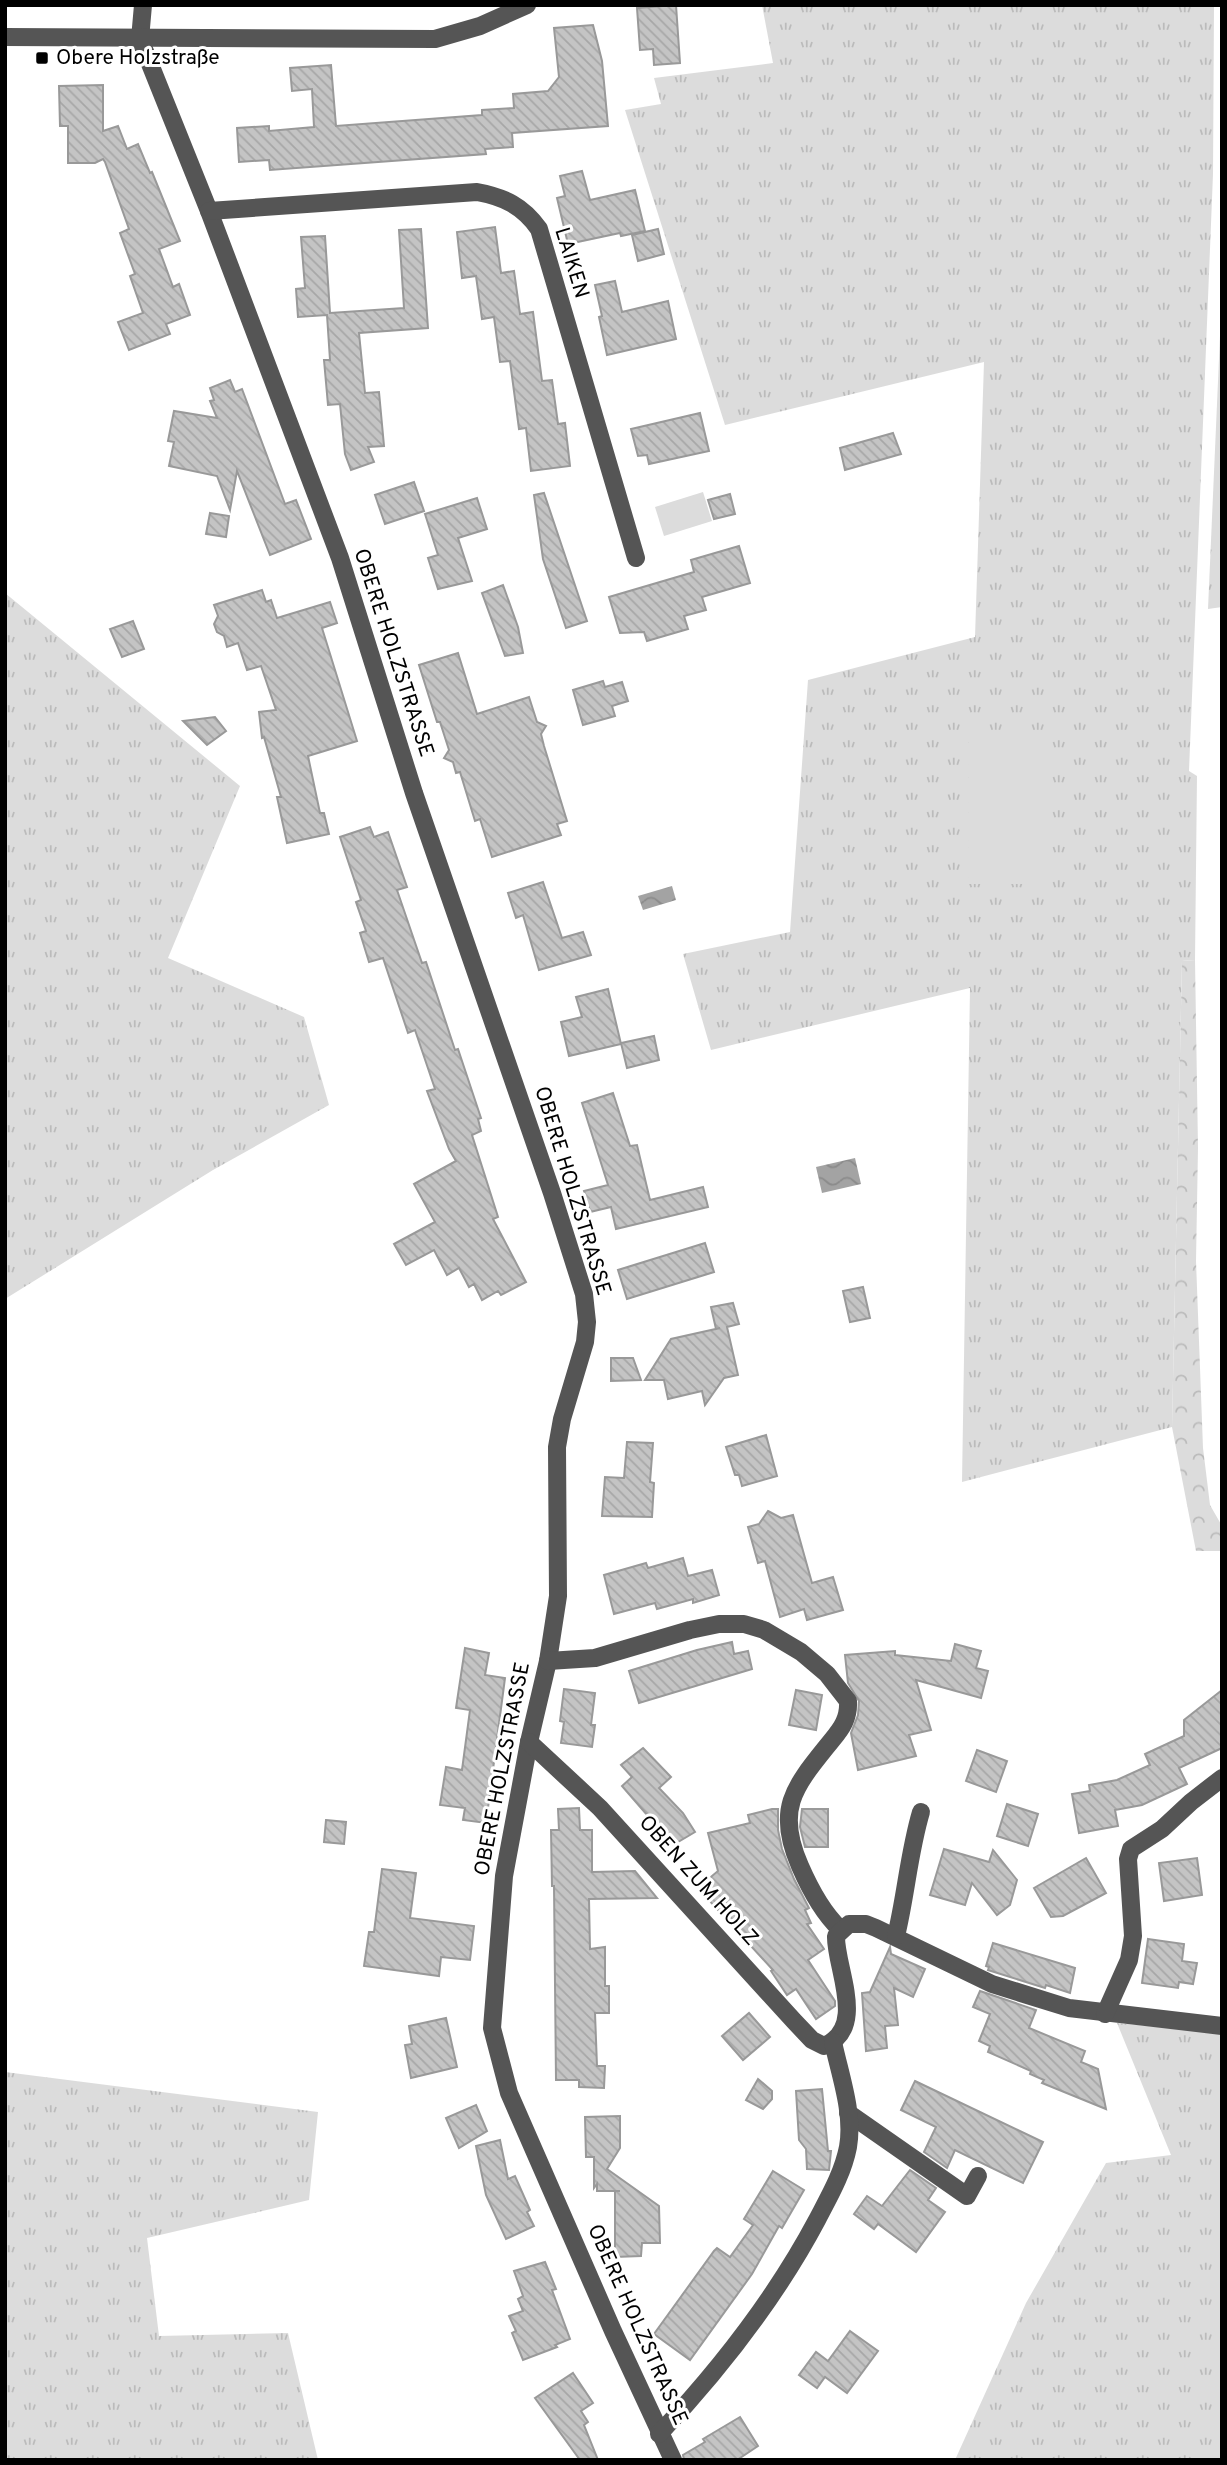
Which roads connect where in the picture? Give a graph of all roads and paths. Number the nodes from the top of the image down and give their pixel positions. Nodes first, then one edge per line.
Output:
1 (143, 5) edge
2 (527, 5) edge
3 (5, 37) edge
4 (140, 39) junction
5 (209, 211) junction
6 (636, 558) dead end
7 (548, 1661) junction
8 (529, 1742) junction
9 (1222, 1778) edge
10 (921, 1812) dead end
11 (840, 1929) junction
12 (896, 1936) junction
13 (1105, 2014) junction
14 (1222, 2026) edge
15 (833, 2042) junction
16 (848, 2113) junction
17 (978, 2176) dead end
18 (659, 2434) junction
19 (673, 2460) edge

1 - 4 street
2 - 4 street
3 - 4 street
4 - 5 street, OBERE HOLZSTRASSE
5 - 6 street, LAIKEN
5 - 7 street, OBERE HOLZSTRASSE
7 - 8 street, OBERE HOLZSTRASSE
7 - 11 street
8 - 15 street, OBEN ZUM HOLZ
8 - 18 street, OBERE HOLZSTRASSE
9 - 13 street
10 - 12 street
11 - 12 street
11 - 15 street
12 - 13 street
13 - 14 street
15 - 16 street
16 - 17 street
16 - 18 street
18 - 19 street, OBERE HOLZSTRASSE

